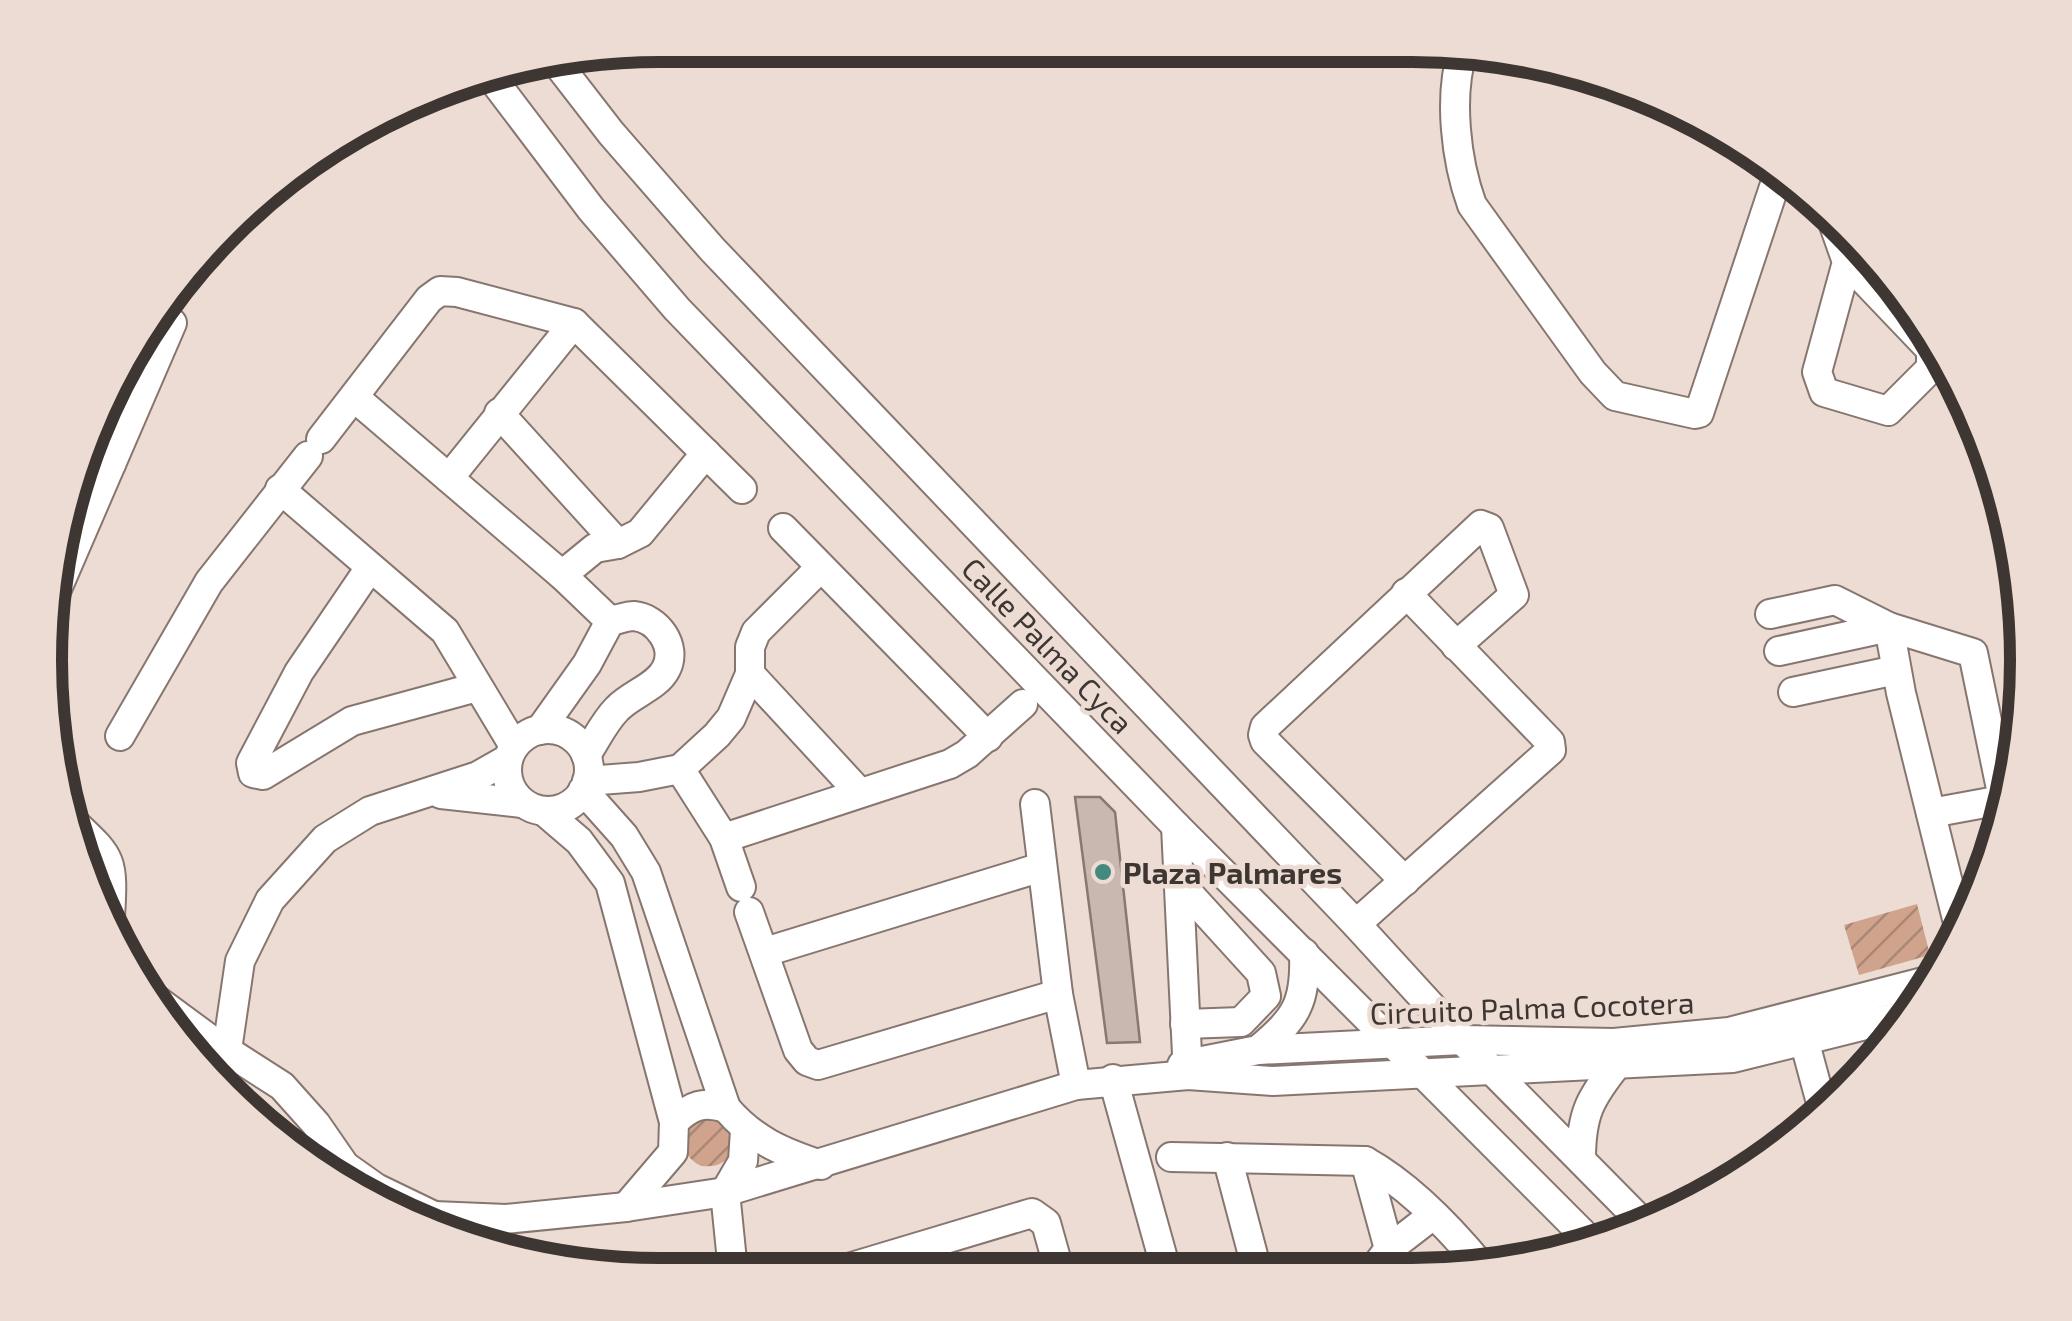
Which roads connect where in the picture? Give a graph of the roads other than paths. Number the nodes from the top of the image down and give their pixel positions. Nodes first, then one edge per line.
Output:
1 (1459, 65) edge
2 (563, 71) edge
3 (497, 85) edge
4 (1774, 185) edge
5 (1840, 245) edge
6 (1846, 262) junction
7 (574, 323) junction
8 (1909, 328) edge
9 (161, 334) edge
10 (1931, 365) edge
11 (354, 397) junction
12 (499, 413) junction
13 (706, 453) junction
14 (99, 454) edge
15 (111, 464) junction
16 (449, 478) junction
17 (280, 489) junction
18 (742, 489) dead end
19 (783, 528) dead end
20 (618, 544) junction
21 (73, 553) edge
22 (820, 568) junction
23 (369, 569) junction
24 (562, 575) junction
25 (1406, 593) junction
26 (1770, 614) dead end
27 (604, 615) junction
28 (1889, 627) junction
29 (1456, 646) junction
30 (1779, 651) dead end
31 (1896, 670) junction
32 (750, 674) junction
33 (477, 688) junction
34 (1793, 692) dead end
35 (1023, 704) dead end
36 (540, 730) junction
37 (120, 736) dead end
38 (988, 737) junction
39 (511, 752) junction
40 (680, 768) junction
41 (1999, 771) edge
42 (586, 774) junction
43 (425, 792) junction
44 (859, 792) junction
45 (1035, 804) dead end
46 (1991, 806) edge
47 (533, 807) junction
48 (1931, 813) junction
49 (1176, 826) junction
50 (89, 837) edge
51 (724, 838) junction
52 (1042, 867) junction
53 (1405, 881) junction
54 (1180, 884) junction
55 (111, 897) edge
56 (1955, 910) edge
57 (1356, 924) junction
58 (765, 952) junction
59 (1304, 953) junction
60 (1914, 984) edge
61 (1058, 994) junction
62 (1797, 1014) junction
63 (1890, 1019) edge
64 (1185, 1024) junction
65 (187, 1026) edge
66 (1462, 1040) junction
67 (1804, 1043) junction
68 (1395, 1044) junction
69 (1258, 1050) junction
70 (217, 1051) edge
71 (1618, 1063) junction
72 (1489, 1068) junction
73 (1188, 1069) junction
74 (1423, 1072) junction
75 (1125, 1079) junction
76 (1076, 1085) junction
77 (1818, 1099) edge
78 (726, 1108) junction
79 (674, 1122) junction
80 (745, 1130) junction
81 (673, 1152) junction
82 (1171, 1157) dead end
83 (1226, 1157) junction
84 (1581, 1160) junction
85 (1365, 1161) junction
86 (821, 1165) junction
87 (365, 1180) edge
88 (725, 1192) junction
89 (626, 1207) junction
90 (1433, 1215) junction
91 (1635, 1215) edge
92 (449, 1220) edge
93 (1582, 1233) edge
94 (1389, 1249) junction
95 (1471, 1255) edge
96 (732, 1258) edge
97 (908, 1258) edge
98 (1056, 1258) edge
99 (1164, 1258) edge
100 (1254, 1258) edge
101 (1382, 1258) edge

1 - 4 street
2 - 57 street, Calle Palma Cyca
3 - 49 street, Calle Palma Cyca
5 - 6 street
6 - 8 street
6 - 10 street
7 - 11 street
7 - 12 street
7 - 13 street
9 - 15 street
11 - 16 street
11 - 17 street
12 - 16 street
12 - 20 street
13 - 18 street
13 - 20 street
14 - 15 street
15 - 21 street
16 - 24 street
17 - 23 street
17 - 37 street
19 - 22 street
20 - 24 street
22 - 32 street
22 - 38 street
23 - 33 street
23 - 33 street
24 - 27 street
25 - 29 street
25 - 29 street
25 - 53 street
26 - 28 street
27 - 36 street
27 - 42 street
28 - 30 street
28 - 31 street
28 - 41 street
29 - 53 street
31 - 34 street
31 - 48 street
32 - 40 street
32 - 44 street
33 - 39 street
35 - 38 street
36 - 39 street
36 - 42 street
38 - 44 street
39 - 43 street
39 - 47 street
40 - 42 street
40 - 51 street
42 - 47 street
42 - 78 street
43 - 47 street
43 - 70 street
44 - 51 street
45 - 52 street
46 - 48 street
47 - 79 street
48 - 56 street
49 - 54 street
49 - 59 street, Calle Palma Cyca
50 - 55 street
51 - 58 street
52 - 58 street
52 - 61 street
53 - 57 street
54 - 64 street
54 - 64 street
57 - 66 street, Calle Palma Cyca
58 - 61 street
59 - 68 street, Calle Palma Cyca
59 - 69 street
60 - 62 street, Circuito Palma Cocotera
61 - 76 street
62 - 66 street, Circuito Palma Cocotera
62 - 67 street
63 - 67 street, Circuito Palma Cocotera
64 - 73 street
65 - 70 street
66 - 68 street, Circuito Palma Cocotera
66 - 72 street, Calle Palma Cyca
67 - 71 street, Circuito Palma Cocotera
67 - 77 street
68 - 69 street, Circuito Palma Cocotera
68 - 74 street, Calle Palma Cyca
69 - 73 street, Circuito Palma Cocotera
70 - 87 street
71 - 72 street, Circuito Palma Cocotera
71 - 84 street
72 - 74 street, Circuito Palma Cocotera
72 - 84 street, Calle Palma Cyca
73 - 74 street, Circuito Palma Cocotera
73 - 75 street, Circuito Palma Cocotera
74 - 93 street, Calle Palma Cyca
75 - 76 street, Circuito Palma Cocotera
75 - 99 street
76 - 86 street, Circuito Palma Cocotera
78 - 79 street
78 - 80 street
79 - 81 street
80 - 86 street
80 - 88 street
81 - 88 street
81 - 89 street
82 - 83 street
83 - 85 street
83 - 100 street
84 - 91 street, Calle Palma Cyca
85 - 90 street
85 - 94 street
86 - 88 street, Circuito Palma Cocotera
88 - 89 street, Circuito Palma Cocotera
88 - 96 street
89 - 92 street, Circuito Palma Cocotera
90 - 94 street
90 - 95 street
94 - 101 street
97 - 98 street

